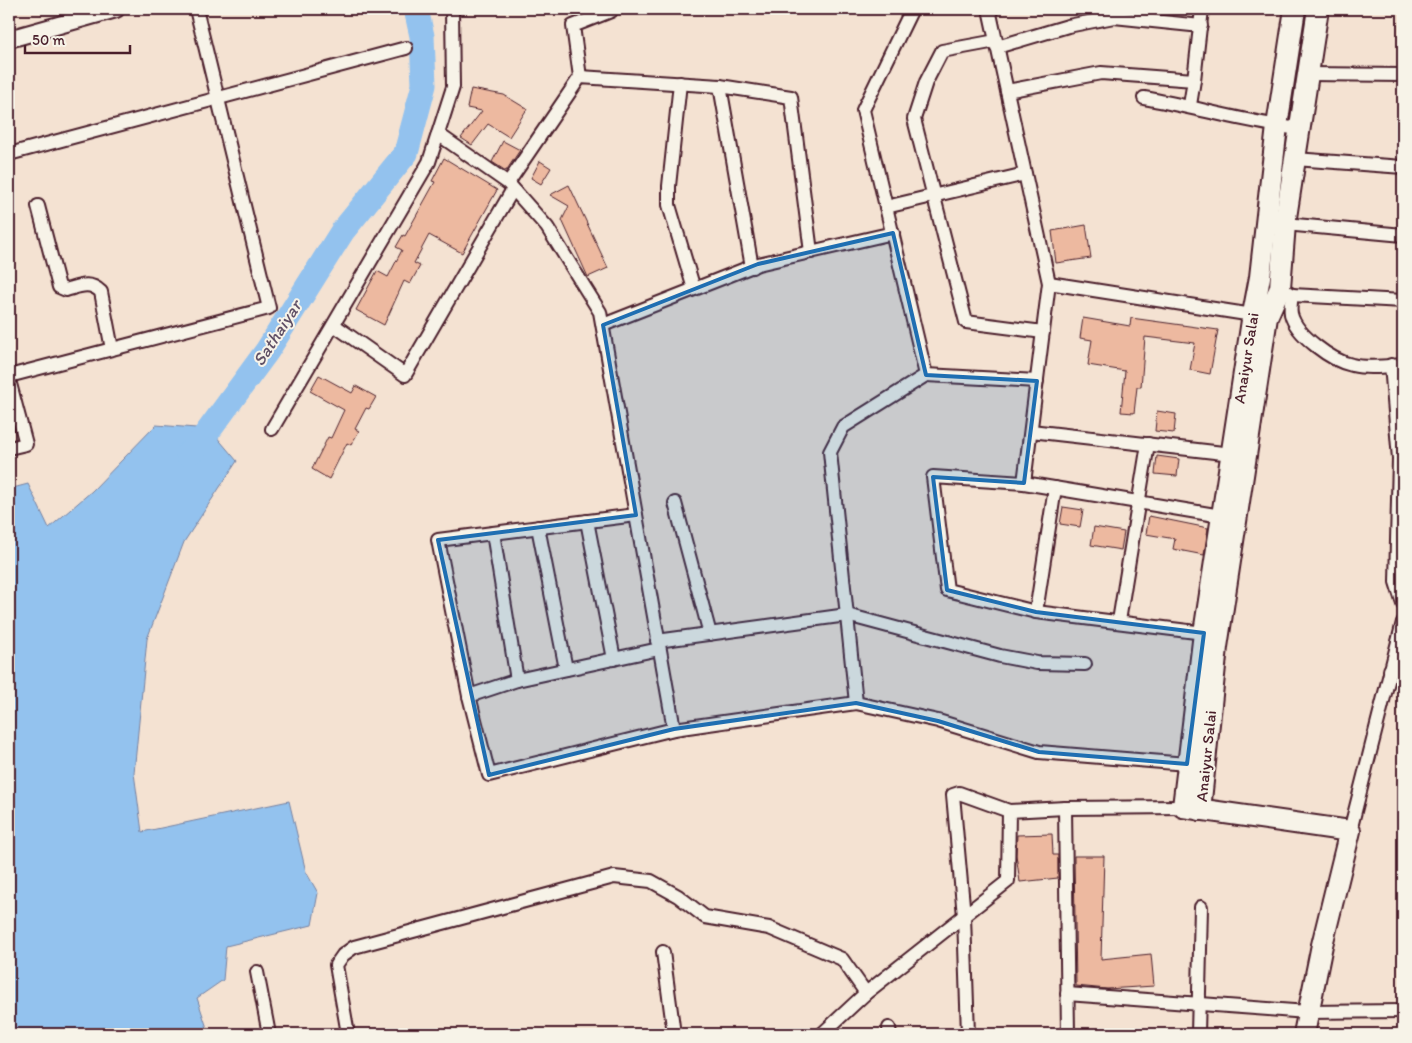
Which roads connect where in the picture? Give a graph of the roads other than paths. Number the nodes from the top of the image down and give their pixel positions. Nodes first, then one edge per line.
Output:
1 (116, 9) edge
2 (196, 9) edge
3 (452, 9) edge
4 (912, 9) edge
5 (989, 9) edge
6 (1202, 9) edge
7 (1295, 9) edge
8 (1318, 9) edge
9 (615, 10) edge
10 (1201, 26) junction
11 (9, 39) edge
12 (996, 44) junction
13 (406, 48) dead end
14 (1308, 74) junction
15 (1403, 75) edge
16 (580, 77) junction
17 (1194, 80) junction
18 (680, 83) junction
19 (720, 86) junction
20 (1007, 91) junction
21 (1144, 98) dead end
22 (218, 99) junction
23 (1190, 106) junction
24 (1278, 126) junction
25 (1300, 129) junction
26 (438, 134) junction
27 (9, 154) edge
28 (1295, 159) junction
29 (1403, 167) edge
30 (1025, 174) junction
31 (510, 186) junction
32 (934, 195) junction
33 (38, 206) dead end
34 (886, 207) junction
35 (1285, 224) junction
36 (893, 233) junction
37 (1403, 235) edge
38 (811, 252) junction
39 (752, 267) junction
40 (1049, 283) junction
41 (694, 290) junction
42 (1286, 291) junction
43 (1403, 301) edge
44 (1260, 316) junction
45 (334, 325) junction
46 (603, 325) junction
47 (1043, 332) junction
48 (112, 350) junction
49 (1397, 365) edge
50 (926, 375) junction
51 (9, 376) edge
52 (9, 380) edge
53 (1037, 381) junction
54 (272, 429) dead end
55 (1031, 431) junction
56 (1148, 444) junction
57 (9, 448) edge
58 (1232, 454) junction
59 (1401, 459) edge
60 (1024, 483) junction
61 (1055, 488) junction
62 (1139, 501) junction
63 (675, 503) dead end
64 (636, 515) junction
65 (1221, 516) junction
66 (587, 521) junction
67 (538, 527) junction
68 (493, 533) junction
69 (1403, 604) edge
70 (1036, 612) junction
71 (847, 615) junction
72 (1119, 622) junction
73 (1403, 622) edge
74 (1204, 633) junction
75 (710, 634) junction
76 (658, 645) junction
77 (614, 658) junction
78 (1085, 664) dead end
79 (566, 669) junction
80 (1403, 669) edge
81 (1390, 670) junction
82 (517, 680) junction
83 (469, 696) junction
84 (856, 703) junction
85 (674, 730) junction
86 (1187, 764) junction
87 (1065, 808) junction
88 (1192, 809) junction
89 (1009, 811) junction
90 (1350, 831) junction
91 (1200, 907) dead end
92 (964, 916) junction
93 (663, 952) dead end
94 (257, 972) dead end
95 (866, 993) junction
96 (1067, 994) junction
97 (1198, 1004) junction
98 (1403, 1011) edge
99 (1307, 1012) junction
100 (270, 1034) edge
101 (348, 1034) edge
102 (674, 1034) edge
103 (822, 1034) edge
104 (968, 1034) edge
105 (1068, 1034) edge
106 (1198, 1034) edge
107 (1304, 1034) edge

1 - 11 street
2 - 22 street
3 - 26 street
4 - 34 street
5 - 12 street
6 - 10 street
7 - 24 main road, Anaiyur Salai
8 - 14 main road, Anaiyur Salai
9 - 16 street
10 - 12 street
10 - 17 street
12 - 20 street
12 - 32 street
13 - 22 street
14 - 15 street
14 - 25 main road, Anaiyur Salai
16 - 18 street
16 - 31 street
17 - 20 street
17 - 23 street
18 - 19 street
18 - 41 street
19 - 38 street
19 - 39 street
20 - 30 street
21 - 23 street
22 - 27 street
22 - 48 street
23 - 24 street
24 - 25 street
24 - 44 main road, Anaiyur Salai
25 - 28 main road, Anaiyur Salai
26 - 31 street
26 - 45 street
28 - 29 street
28 - 35 main road, Anaiyur Salai
30 - 32 street
30 - 40 street
31 - 45 street
31 - 46 street
32 - 34 street
32 - 47 street
33 - 48 street
34 - 36 street
35 - 37 street
35 - 42 main road, Anaiyur Salai
36 - 38 street
36 - 50 street
38 - 39 street
39 - 41 street
40 - 44 street
40 - 47 street
41 - 46 street
42 - 43 street
42 - 44 main road, Anaiyur Salai
42 - 49 street
44 - 58 main road, Anaiyur Salai
44 - 88 main road, Anaiyur Salai
45 - 54 street
46 - 64 street
47 - 53 street
48 - 51 street
49 - 59 street
50 - 53 street
50 - 71 street
52 - 57 street
53 - 55 street
55 - 56 street
55 - 60 street
56 - 58 street
56 - 62 street
58 - 65 main road, Anaiyur Salai
59 - 69 street
60 - 61 street
60 - 70 street
61 - 62 street
61 - 70 street
62 - 65 street
62 - 72 street
63 - 75 street
64 - 66 street
64 - 76 street
65 - 74 main road, Anaiyur Salai
66 - 67 street
66 - 77 street
67 - 68 street
67 - 79 street
68 - 82 street
68 - 83 street
70 - 72 street
71 - 75 street
71 - 78 street
71 - 84 street
72 - 74 street
73 - 81 street
74 - 86 main road, Anaiyur Salai
75 - 76 street
76 - 77 street
76 - 85 street
77 - 79 street
79 - 82 street
80 - 81 street
81 - 90 street
82 - 83 street
83 - 85 street
84 - 85 street
84 - 86 street
86 - 88 main road, Anaiyur Salai
87 - 88 street
87 - 89 street
87 - 96 street
88 - 90 main road
89 - 92 street
89 - 92 street
90 - 99 main road
91 - 97 street
92 - 95 street
92 - 104 street
93 - 102 street
94 - 100 street
95 - 101 street
95 - 103 street
96 - 97 street
96 - 105 street
97 - 99 street
97 - 106 street
98 - 99 street
99 - 107 main road

